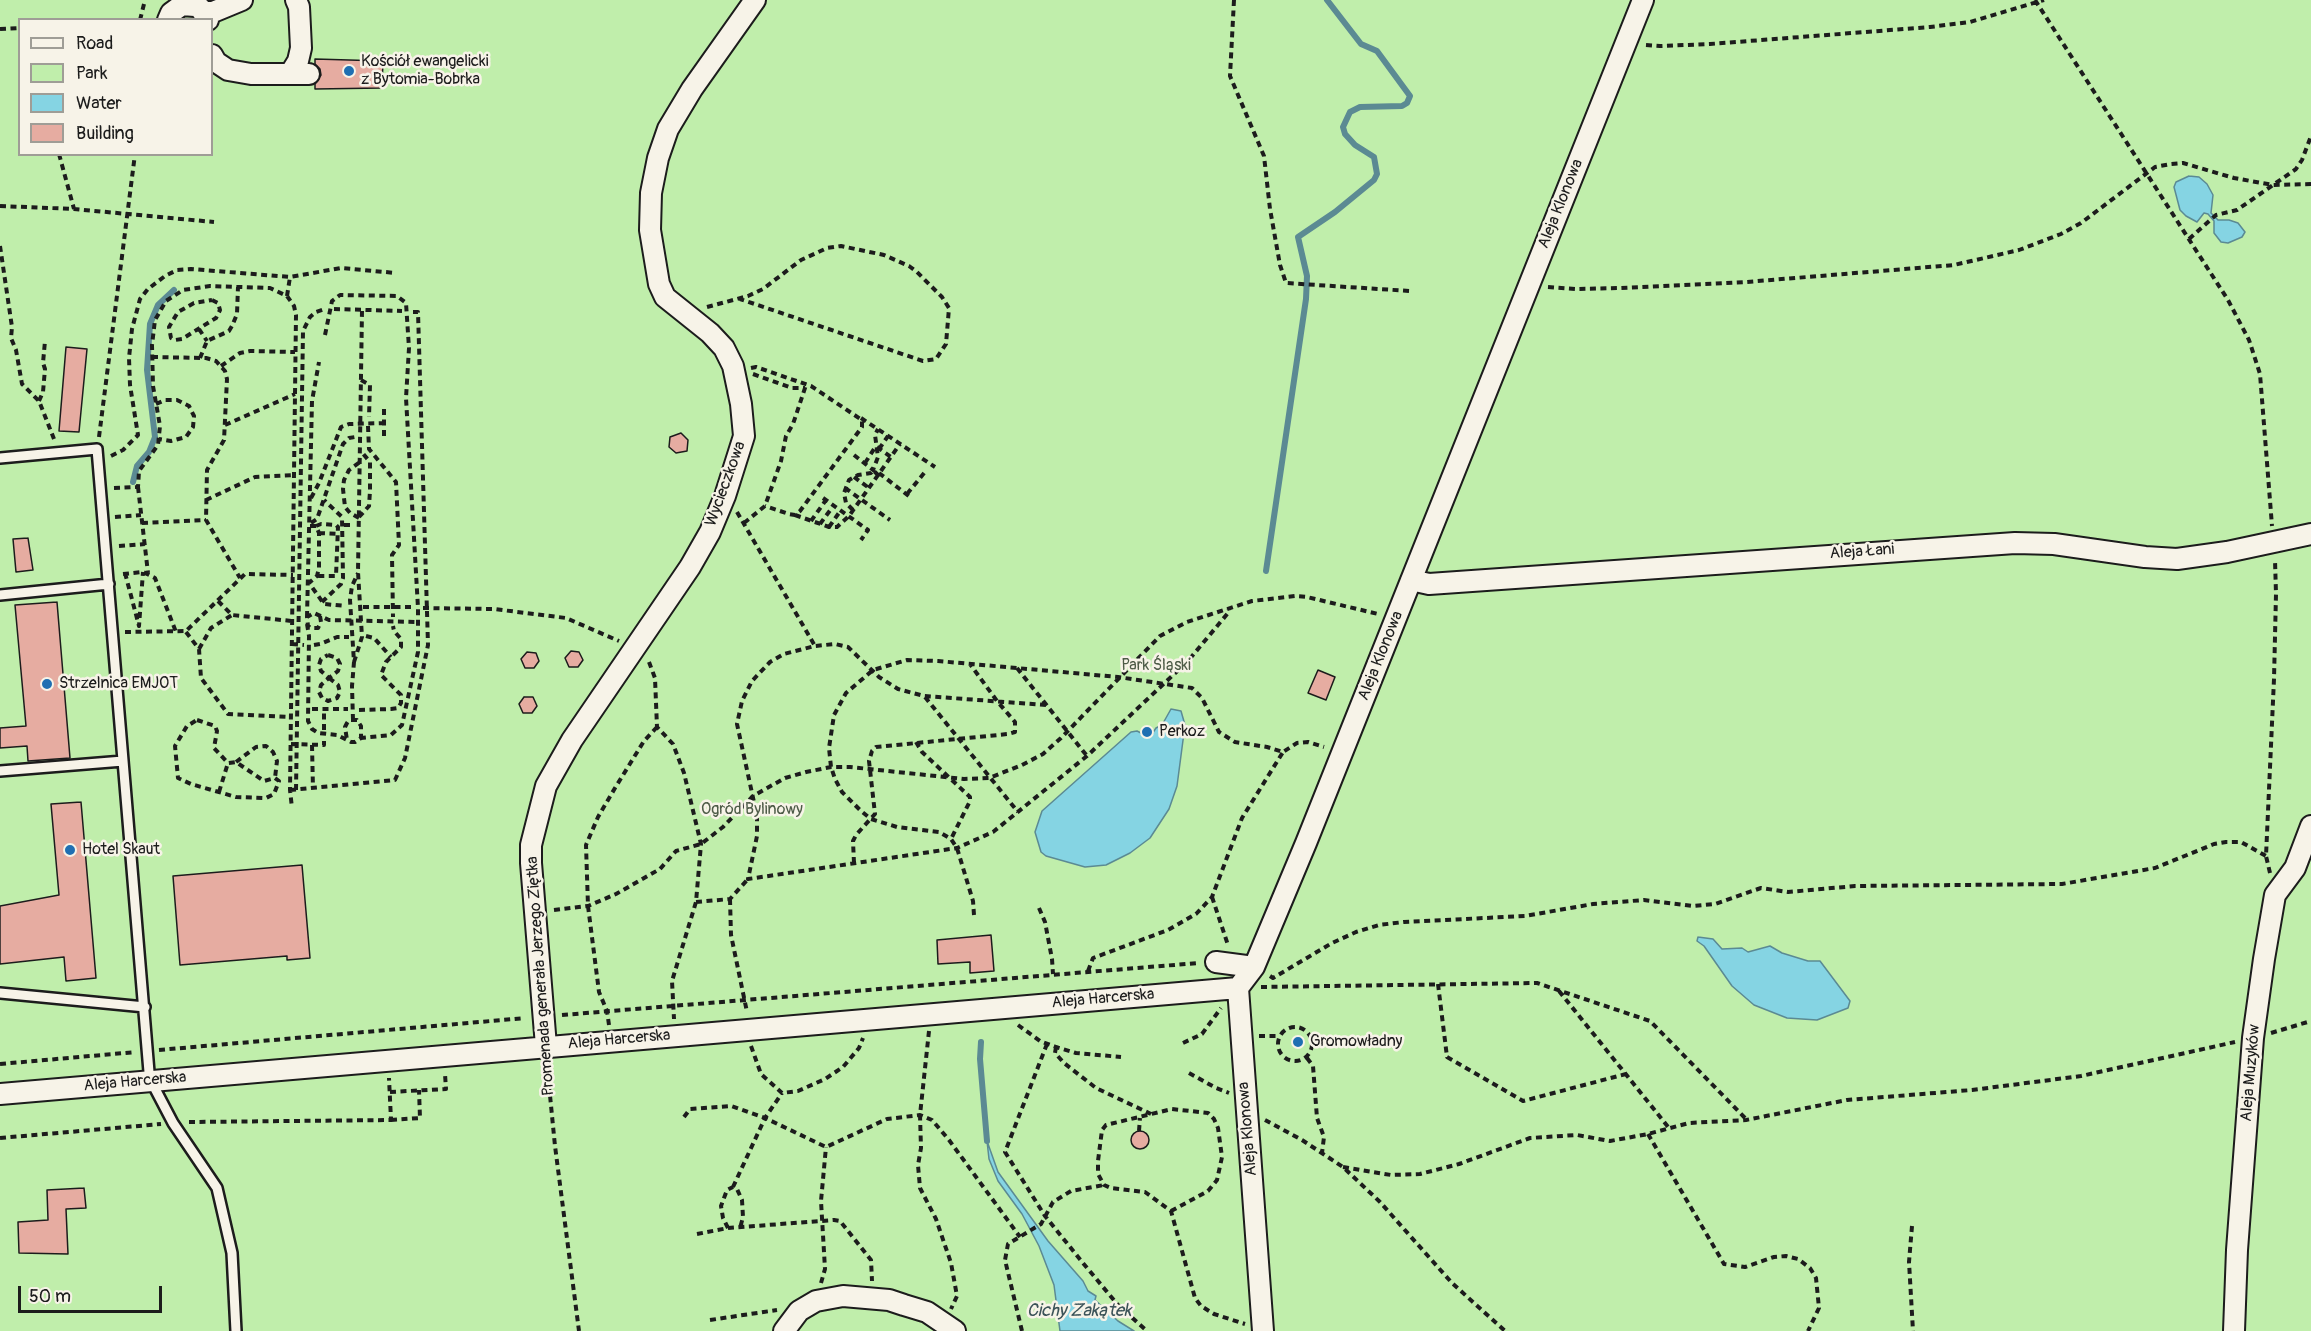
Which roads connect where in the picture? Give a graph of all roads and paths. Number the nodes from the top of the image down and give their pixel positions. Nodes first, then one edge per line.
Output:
1 (145, 0) edge
2 (242, 0) edge
3 (296, 0) edge
4 (755, 0) edge
5 (1234, 0) edge
6 (1643, 0) edge
7 (2044, 0) edge
8 (2035, 1) edge
9 (200, 9) edge
10 (140, 18) edge
11 (169, 18) edge
12 (18, 28) edge
13 (0, 29) edge
14 (1645, 45) dead end
15 (213, 57) edge
16 (2311, 135) edge
17 (60, 156) edge
18 (135, 156) edge
19 (2147, 173) junction
20 (2311, 184) edge
21 (2273, 185) junction
22 (0, 206) edge
23 (74, 209) junction
24 (127, 213) junction
25 (213, 222) dead end
26 (2189, 239) junction
27 (0, 246) edge
28 (396, 273) dead end
29 (290, 277) junction
30 (1530, 281) junction
31 (238, 287) junction
32 (1410, 291) dead end
33 (287, 296) junction
34 (740, 300) junction
35 (699, 308) dead end
36 (325, 309) dead end
37 (334, 309) dead end
38 (362, 310) junction
39 (402, 311) dead end
40 (413, 312) dead end
41 (199, 329) junction
42 (325, 335) dead end
43 (45, 341) dead end
44 (207, 341) junction
45 (295, 352) junction
46 (152, 357) junction
47 (200, 358) junction
48 (319, 362) dead end
49 (221, 366) junction
50 (361, 380) junction
51 (806, 386) junction
52 (295, 394) junction
53 (39, 401) junction
54 (156, 404) junction
55 (384, 409) dead end
56 (369, 417) dead end
57 (860, 417) junction
58 (384, 423) junction
59 (360, 424) junction
60 (225, 425) junction
61 (369, 426) dead end
62 (878, 429) junction
63 (888, 436) junction
64 (355, 437) dead end
65 (384, 438) dead end
66 (159, 440) junction
67 (900, 444) junction
68 (878, 447) junction
69 (360, 450) junction
70 (59, 453) junction
71 (97, 453) junction
72 (854, 455) dead end
73 (891, 457) junction
74 (0, 458) edge
75 (360, 462) junction
76 (865, 463) junction
77 (935, 467) dead end
78 (873, 470) junction
79 (925, 472) dead end
80 (879, 474) junction
81 (294, 475) junction
82 (854, 477) junction
83 (895, 485) junction
84 (138, 487) junction
85 (845, 488) junction
86 (869, 488) junction
87 (118, 489) dead end
88 (891, 491) dead end
89 (310, 499) junction
90 (861, 499) junction
91 (206, 500) junction
92 (324, 500) junction
93 (834, 505) junction
94 (765, 506) junction
95 (880, 506) dead end
96 (841, 510) junction
97 (853, 510) junction
98 (877, 510) junction
99 (795, 514) junction
100 (141, 515) junction
101 (849, 516) junction
102 (120, 517) dead end
103 (359, 518) junction
104 (206, 520) junction
105 (890, 520) dead end
106 (811, 521) junction
107 (142, 523) junction
108 (820, 524) junction
109 (310, 525) junction
110 (344, 525) junction
111 (354, 525) dead end
112 (316, 526) junction
113 (829, 527) junction
114 (319, 533) junction
115 (338, 534) junction
116 (2311, 534) edge
117 (861, 540) dead end
118 (2274, 543) junction
119 (145, 544) junction
120 (123, 546) dead end
121 (358, 572) junction
122 (146, 573) junction
123 (293, 575) junction
124 (317, 576) junction
125 (240, 578) junction
126 (1412, 580) junction
127 (309, 583) junction
128 (108, 584) junction
129 (0, 595) edge
130 (218, 601) junction
131 (322, 602) junction
132 (309, 604) junction
133 (346, 606) dead end
134 (363, 607) dead end
135 (393, 607) junction
136 (413, 607) dead end
137 (426, 608) junction
138 (1230, 608) junction
139 (232, 615) junction
140 (318, 615) junction
141 (308, 617) junction
142 (393, 617) dead end
143 (329, 620) junction
144 (1396, 620) junction
145 (292, 621) junction
146 (351, 622) junction
147 (362, 622) junction
148 (419, 622) junction
149 (307, 624) junction
150 (139, 626) junction
151 (393, 626) dead end
152 (318, 627) junction
153 (128, 632) dead end
154 (139, 632) junction
155 (176, 632) junction
156 (186, 632) junction
157 (309, 636) junction
158 (366, 636) dead end
159 (349, 637) dead end
160 (292, 644) junction
161 (298, 644) junction
162 (304, 645) dead end
163 (314, 645) dead end
164 (815, 646) junction
165 (636, 648) junction
166 (199, 649) junction
167 (391, 657) junction
168 (354, 662) junction
169 (970, 663) junction
170 (309, 665) junction
171 (319, 665) junction
172 (1016, 668) junction
173 (873, 670) junction
174 (1118, 677) junction
175 (329, 678) junction
176 (1164, 684) junction
177 (924, 696) junction
178 (997, 702) junction
179 (1046, 705) junction
180 (291, 708) junction
181 (300, 709) junction
182 (312, 709) dead end
183 (324, 709) junction
184 (348, 710) dead end
185 (359, 710) dead end
186 (291, 717) junction
187 (353, 720) junction
188 (345, 727) junction
189 (657, 727) junction
190 (324, 730) dead end
191 (361, 730) junction
192 (1066, 731) junction
193 (337, 735) junction
194 (369, 737) junction
195 (361, 738) junction
196 (958, 739) junction
197 (347, 740) junction
198 (324, 741) dead end
199 (916, 742) junction
200 (291, 744) junction
201 (296, 744) junction
202 (312, 745) junction
203 (1325, 747) dead end
204 (1283, 752) junction
205 (1087, 756) junction
206 (123, 761) junction
207 (236, 762) junction
208 (228, 763) junction
209 (831, 767) junction
210 (869, 768) junction
211 (0, 771) edge
212 (275, 778) junction
213 (948, 778) junction
214 (989, 778) junction
215 (313, 789) junction
216 (290, 790) junction
217 (296, 790) junction
218 (219, 792) junction
219 (753, 796) junction
220 (292, 808) dead end
221 (1018, 812) junction
222 (872, 819) junction
223 (2311, 826) edge
224 (951, 839) junction
225 (701, 844) junction
226 (957, 848) junction
227 (2266, 856) junction
228 (854, 862) junction
229 (748, 879) junction
230 (2275, 896) junction
231 (1212, 897) junction
232 (730, 899) junction
233 (696, 902) junction
234 (588, 906) junction
235 (1039, 908) dead end
236 (534, 911) junction
237 (974, 915) dead end
238 (1216, 962) joint
239 (1246, 966) junction
240 (1088, 972) junction
241 (1053, 974) junction
242 (982, 980) junction
243 (1438, 984) junction
244 (1238, 988) junction
245 (983, 990) dead end
246 (1559, 991) junction
247 (0, 993) edge
248 (746, 999) junction
249 (673, 1005) junction
250 (145, 1007) junction
251 (996, 1008) junction
252 (607, 1011) junction
253 (930, 1014) junction
254 (674, 1015) dead end
255 (543, 1017) junction
256 (862, 1019) junction
257 (608, 1021) dead end
258 (2311, 1021) edge
259 (749, 1029) junction
260 (1264, 1036) dead end
261 (1280, 1036) junction
262 (2253, 1038) junction
263 (1183, 1043) dead end
264 (1047, 1044) junction
265 (546, 1046) junction
266 (1056, 1047) junction
267 (160, 1050) dead end
268 (136, 1052) dead end
269 (1121, 1057) dead end
270 (1307, 1058) junction
271 (0, 1064) edge
272 (1189, 1073) dead end
273 (1626, 1074) junction
274 (151, 1081) junction
275 (419, 1090) dead end
276 (390, 1092) dead end
277 (782, 1093) junction
278 (0, 1094) edge
279 (1246, 1107) junction
280 (1151, 1114) junction
281 (920, 1115) junction
282 (684, 1117) dead end
283 (765, 1118) junction
284 (1140, 1118) junction
285 (391, 1120) junction
286 (1746, 1120) junction
287 (173, 1123) junction
288 (1218, 1124) junction
289 (1226, 1124) dead end
290 (1669, 1128) junction
291 (1139, 1131) dead end
292 (1648, 1134) junction
293 (0, 1138) edge
294 (826, 1147) junction
295 (1322, 1153) junction
296 (1343, 1167) junction
297 (1104, 1185) junction
298 (733, 1187) junction
299 (1171, 1211) junction
300 (1046, 1216) junction
301 (822, 1222) junction
302 (1912, 1226) dead end
303 (728, 1228) junction
304 (740, 1228) junction
305 (697, 1234) dead end
306 (1020, 1237) junction
307 (872, 1284) dead end
308 (813, 1303) junction
309 (710, 1320) dead end
310 (949, 1327) edge
311 (1257, 1329) edge
312 (236, 1331) edge
313 (579, 1331) edge
314 (784, 1331) edge
315 (1022, 1331) edge
316 (1147, 1331) edge
317 (1505, 1331) edge
318 (1808, 1331) edge
319 (1913, 1331) edge
320 (2234, 1331) edge

1 - 10 path
2 - 9 street
3 - 15 street
4 - 165 street, Wycieczkowa
5 - 32 path
6 - 30 street, Aleja Klonowa
7 - 8 path
8 - 14 path
8 - 19 path
9 - 11 street
12 - 13 path
16 - 21 path
17 - 23 path
18 - 24 path
19 - 21 path
19 - 26 path
19 - 30 path
20 - 21 path
21 - 26 path
22 - 23 path
23 - 24 path
24 - 25 path
24 - 71 path
26 - 118 path
27 - 53 path
28 - 29 path
29 - 33 path
29 - 71 path
30 - 126 street, Aleja Klonowa
31 - 33 path
31 - 44 path
31 - 46 path
33 - 45 path
34 - 34 path
34 - 35 path
36 - 161 path
37 - 38 path
38 - 39 path
38 - 50 path
40 - 137 path
41 - 41 path
41 - 44 path
42 - 148 path
43 - 53 path
44 - 47 path
45 - 49 path
45 - 52 path
46 - 47 path
46 - 54 path
47 - 49 path
48 - 89 path
49 - 60 path
50 - 56 path
50 - 59 path
51 - 51 path
51 - 57 path
51 - 94 path
52 - 60 path
52 - 81 path
53 - 70 path
54 - 66 path
54 - 66 path
55 - 58 path
57 - 62 path
57 - 99 path
58 - 59 path
58 - 65 path
59 - 69 path
59 - 89 path
60 - 91 path
61 - 135 path
62 - 63 path
62 - 68 path
63 - 67 path
63 - 68 path
64 - 92 path
66 - 84 path
67 - 73 path
67 - 77 path
68 - 73 path
68 - 76 path
68 - 78 path
69 - 75 path
69 - 103 path
70 - 71 lane
70 - 74 lane
71 - 128 lane
72 - 76 path
73 - 80 path
75 - 103 path
75 - 103 path
76 - 78 path
78 - 80 path
78 - 82 path
79 - 83 path
80 - 83 path
80 - 86 path
81 - 91 path
81 - 123 path
82 - 85 path
82 - 86 path
83 - 88 path
84 - 87 path
84 - 100 path
85 - 90 path
85 - 97 path
86 - 90 path
89 - 109 path
90 - 97 path
90 - 98 path
91 - 104 path
92 - 109 path
92 - 110 path
93 - 96 path
93 - 106 path
93 - 108 path
94 - 99 path
94 - 164 path
95 - 98 path
96 - 101 path
96 - 113 path
97 - 101 path
98 - 105 path
99 - 106 path
100 - 102 path
100 - 107 path
101 - 113 path
101 - 117 path
103 - 121 path
104 - 107 path
104 - 125 path
106 - 108 path
107 - 119 path
108 - 113 path
109 - 112 path
109 - 127 path
110 - 111 path
110 - 131 path
112 - 114 path
112 - 115 path
114 - 115 path
114 - 124 path
115 - 124 path
116 - 118 street, Aleja Łani
118 - 126 street, Aleja Łani
118 - 227 path
119 - 120 path
119 - 122 path
121 - 146 path
121 - 147 path
122 - 150 path
122 - 150 path
122 - 155 path
123 - 125 path
123 - 145 path
124 - 127 path
125 - 130 path
126 - 144 street, Aleja Klonowa
127 - 131 path
127 - 132 path
128 - 129 lane
128 - 206 lane
130 - 139 path
130 - 156 path
131 - 133 path
132 - 140 path
132 - 141 path
134 - 135 path
135 - 136 path
135 - 142 path
137 - 165 path
137 - 215 path
138 - 144 path
138 - 174 path
138 - 176 path
139 - 145 path
139 - 166 path
140 - 141 path
140 - 143 path
140 - 152 path
141 - 149 path
143 - 146 path
143 - 152 path
144 - 239 street, Aleja Klonowa
145 - 160 path
146 - 147 path
146 - 168 path
147 - 148 path
147 - 168 path
148 - 194 path
149 - 152 path
149 - 157 path
150 - 154 path
151 - 167 path
152 - 157 path
153 - 154 path
154 - 155 path
155 - 156 path
156 - 166 path
157 - 170 path
158 - 167 path
159 - 163 path
160 - 161 path
160 - 180 path
161 - 162 path
161 - 181 path
164 - 173 path
164 - 219 path
165 - 189 path
165 - 236 street, Promenada generała Jerzego Ziętka
166 - 186 path
167 - 185 path
168 - 187 path
169 - 172 path
169 - 173 path
169 - 178 path
170 - 171 path
170 - 193 path
171 - 175 path
171 - 175 path
172 - 174 path
172 - 179 path
173 - 177 path
173 - 209 path
174 - 176 path
174 - 192 path
175 - 175 path
176 - 204 path
176 - 205 path
177 - 178 path
177 - 196 path
178 - 179 path
178 - 196 path
179 - 192 path
180 - 181 path
180 - 186 path
181 - 201 path
182 - 183 path
183 - 184 path
183 - 190 path
186 - 200 path
187 - 188 path
187 - 191 path
188 - 193 path
188 - 197 path
189 - 225 path
189 - 234 path
191 - 194 path
191 - 195 path
192 - 205 path
192 - 214 path
193 - 197 path
194 - 195 path
195 - 197 path
196 - 199 path
196 - 214 path
198 - 202 path
199 - 210 path
199 - 213 path
200 - 201 path
200 - 216 path
201 - 202 path
201 - 217 path
202 - 215 path
203 - 204 path
204 - 231 path
205 - 221 path
206 - 211 lane
206 - 250 lane
207 - 208 path
207 - 212 path
207 - 212 path
208 - 218 path
208 - 218 path
209 - 210 path
209 - 219 path
209 - 222 path
210 - 213 path
210 - 222 path
212 - 218 path
213 - 214 path
213 - 224 path
214 - 221 path
215 - 217 path
216 - 217 path
216 - 220 path
219 - 225 path
219 - 229 path
221 - 226 path
222 - 224 path
222 - 228 path
223 - 230 street, Aleja Muzyków
224 - 226 path
225 - 233 path
225 - 234 path
226 - 228 path
226 - 237 path
227 - 230 path
227 - 239 path
228 - 229 path
229 - 232 path
230 - 262 street, Aleja Muzyków
231 - 239 path
231 - 240 path
232 - 233 path
232 - 248 path
233 - 249 path
234 - 236 path
234 - 252 path
235 - 241 path
236 - 255 street, Promenada generała Jerzego Ziętka
238 - 239 street
238 - 240 path, Aleja Harcerska
239 - 244 street, Aleja Klonowa
240 - 241 path, Aleja Harcerska
241 - 242 path, Aleja Harcerska
242 - 245 path
242 - 248 path, Aleja Harcerska
243 - 244 path
243 - 246 path
243 - 273 path
244 - 251 street, Aleja Harcerska
244 - 263 path
244 - 279 street, Aleja Klonowa
246 - 273 path
246 - 286 path
247 - 250 lane
248 - 249 path, Aleja Harcerska
248 - 259 path
249 - 252 path, Aleja Harcerska
249 - 254 path
250 - 274 lane
251 - 253 street, Aleja Harcerska
251 - 264 path
252 - 255 path, Aleja Harcerska
252 - 257 path
253 - 256 street, Aleja Harcerska
253 - 281 path
255 - 265 street, Promenada generała Jerzego Ziętka
255 - 267 path, Aleja Harcerska
256 - 259 street, Aleja Harcerska
256 - 277 path
258 - 262 path
259 - 265 street, Aleja Harcerska
259 - 277 path
260 - 261 path
261 - 270 path
261 - 270 path
262 - 286 path
262 - 320 street, Aleja Muzyków
264 - 266 path
264 - 300 path
265 - 274 street, Aleja Harcerska
265 - 313 path, Promenada generała Jerzego Ziętka
266 - 269 path
266 - 280 path
268 - 271 path, Aleja Harcerska
270 - 295 path
272 - 279 path
273 - 290 path
274 - 278 street, Aleja Harcerska
274 - 287 lane
275 - 285 path
276 - 285 path
277 - 283 path
279 - 295 path
279 - 311 street, Aleja Klonowa
280 - 284 path
280 - 288 path
281 - 294 path
281 - 306 path
281 - 310 path
282 - 283 path
283 - 294 path
283 - 298 path
284 - 291 path
284 - 297 path
285 - 287 path
286 - 290 path
287 - 293 path
287 - 312 lane
288 - 289 path
288 - 299 path
290 - 292 path
292 - 296 path
292 - 318 path
294 - 301 path
295 - 296 path
296 - 317 path
297 - 299 path
297 - 300 path
298 - 303 path
298 - 304 path
299 - 311 path
300 - 306 path
300 - 316 path
301 - 304 path
301 - 307 path
301 - 308 path
302 - 319 path
303 - 304 path
303 - 305 path
306 - 315 path
308 - 309 path
308 - 310 street
308 - 314 street

